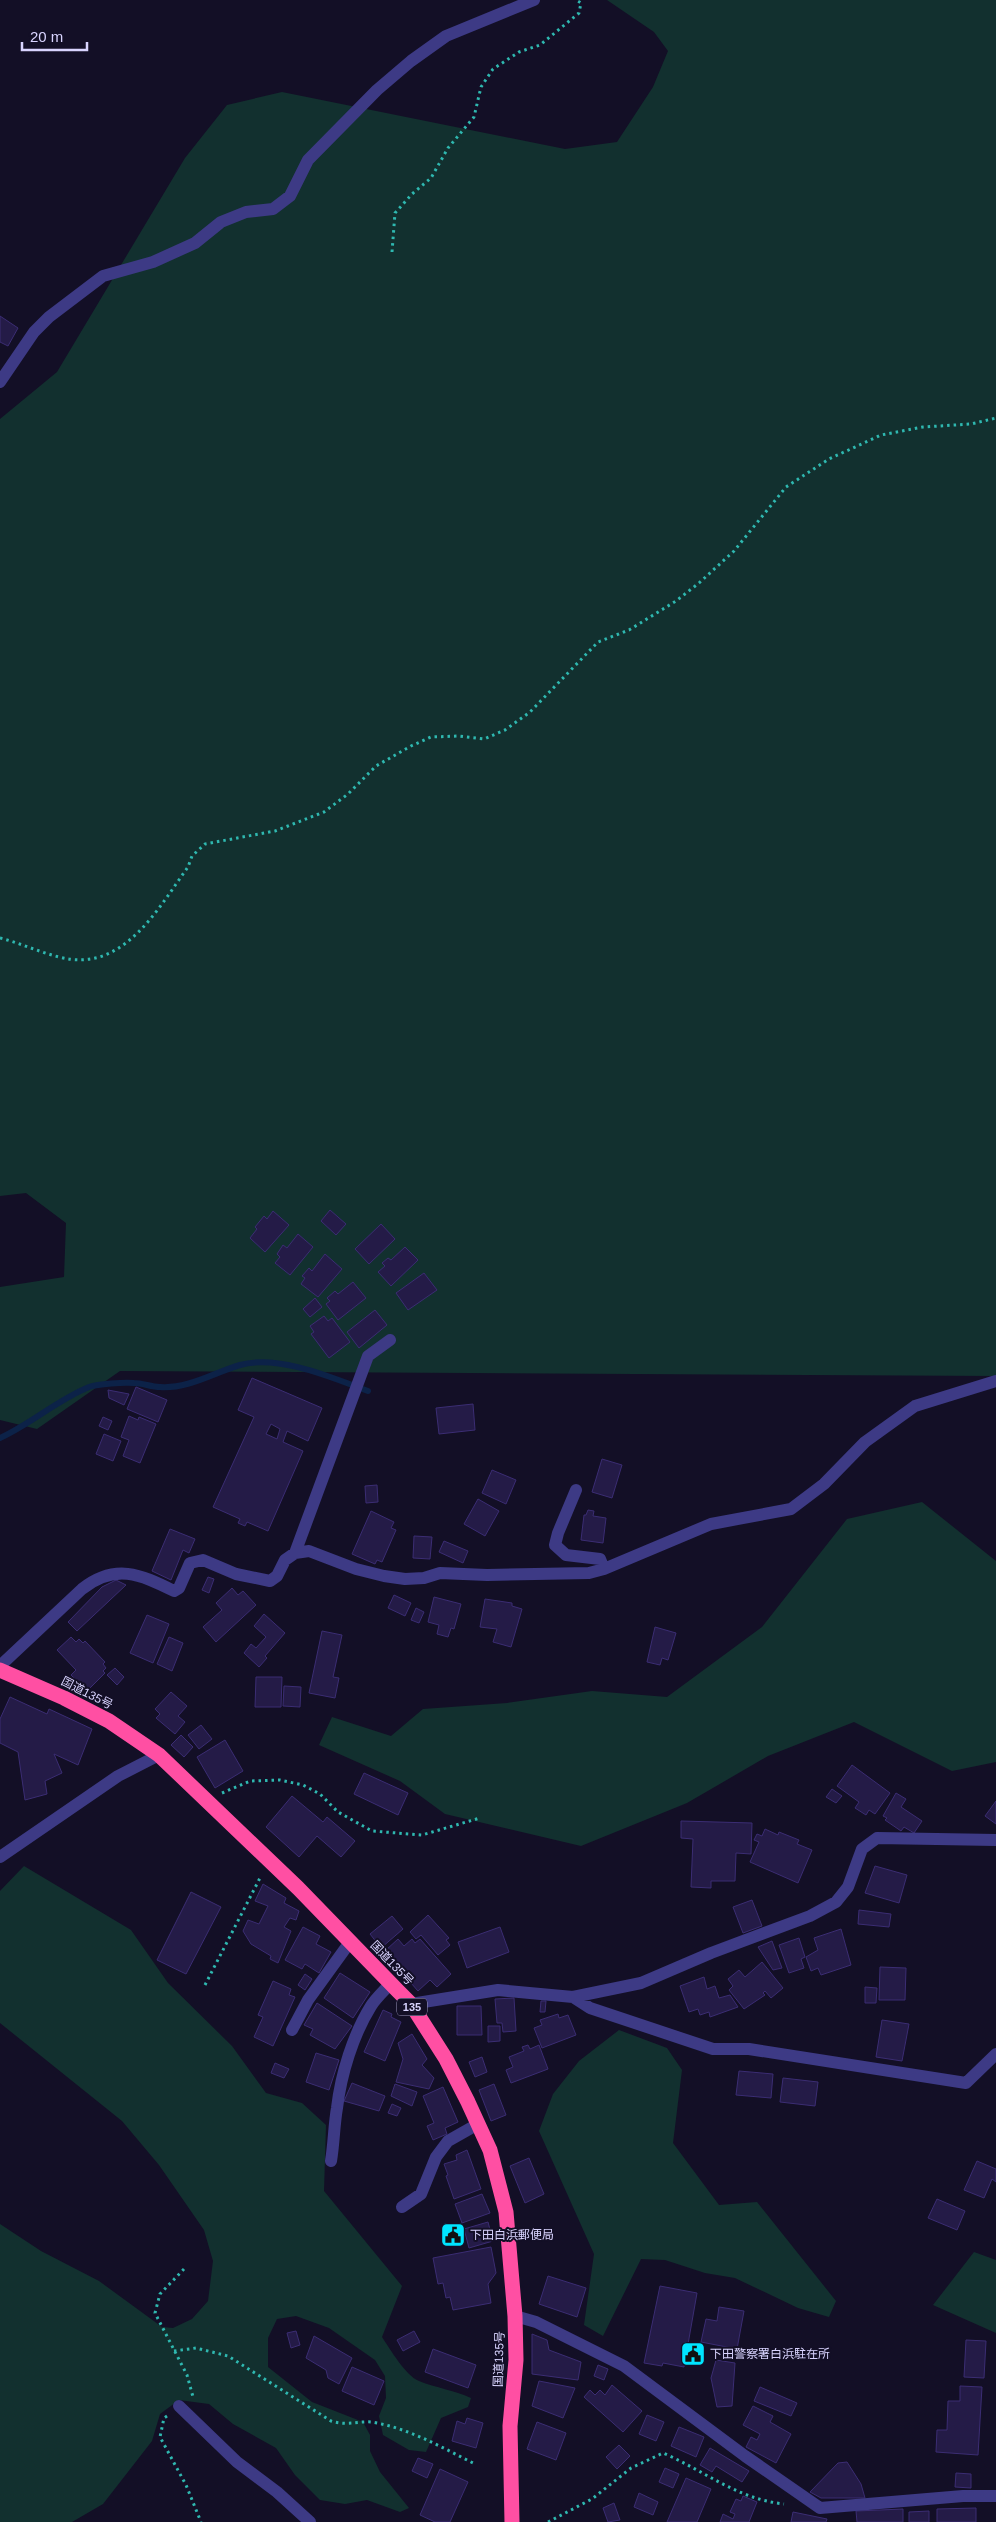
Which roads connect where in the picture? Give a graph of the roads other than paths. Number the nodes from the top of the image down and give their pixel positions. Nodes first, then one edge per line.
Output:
1 (534, 0) edge
2 (0, 382) edge
3 (390, 1340) dead end
4 (996, 1381) edge
5 (576, 1490) dead end
6 (295, 1553) junction
7 (604, 1569) junction
8 (0, 1666) edge
9 (0, 1670) edge
10 (158, 1755) junction
11 (996, 1840) edge
12 (0, 1857) edge
13 (350, 1942) junction
14 (391, 1983) junction
15 (573, 1997) junction
16 (411, 2004) junction
17 (292, 2030) dead end
18 (996, 2054) edge
19 (478, 2124) junction
20 (331, 2161) dead end
21 (402, 2208) dead end
22 (515, 2316) junction
23 (179, 2406) dead end
24 (996, 2496) edge
25 (310, 2522) edge
26 (512, 2522) edge

1 - 2 street
3 - 6 street
4 - 7 street
5 - 7 street
6 - 7 street
6 - 8 street
9 - 10 highway, 国道135号 / 135
10 - 12 street
10 - 13 highway, 国道135号 / 135
11 - 15 street
13 - 14 highway, 国道135号 / 135
13 - 17 street
14 - 16 highway, 国道135号 / 135
14 - 20 street
15 - 16 street
15 - 18 street
16 - 19 highway, 国道135号 / 135
19 - 21 street
19 - 22 highway, 国道135号 / 135
22 - 24 street
22 - 26 highway, 国道135号 / 135
23 - 25 street

